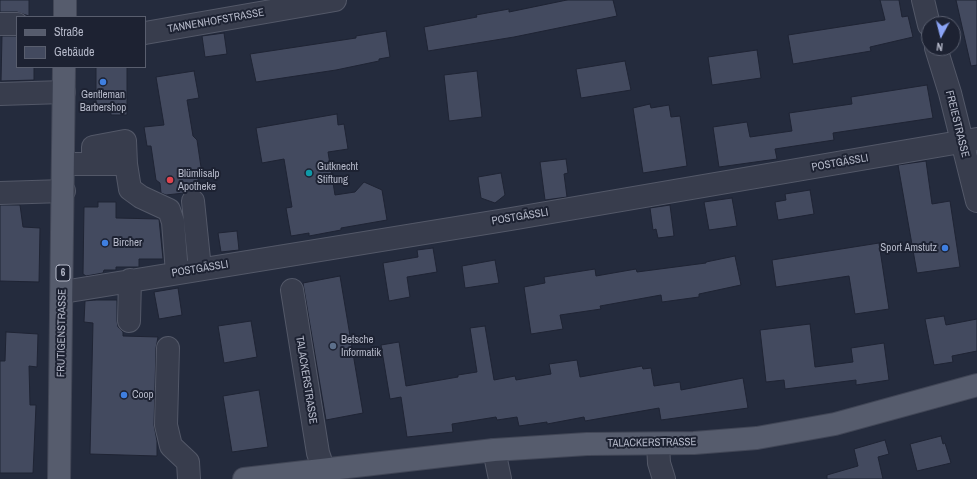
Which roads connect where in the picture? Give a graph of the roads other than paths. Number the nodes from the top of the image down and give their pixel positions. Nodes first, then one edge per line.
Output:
1 (65, 0) edge
2 (335, 0) edge
3 (923, 0) edge
4 (65, 16) edge
5 (927, 16) edge
6 (0, 24) edge
7 (16, 24) edge
8 (146, 33) edge
9 (938, 56) edge
10 (64, 68) edge
11 (64, 92) junction
12 (0, 94) edge
13 (969, 141) edge
14 (64, 164) junction
15 (64, 191) junction
16 (0, 193) edge
17 (193, 201) dead end
18 (977, 201) edge
19 (200, 269) junction
20 (177, 273) junction
21 (130, 280) junction
22 (292, 290) dead end
23 (63, 292) junction
24 (129, 321) dead end
25 (168, 348) dead end
26 (977, 385) edge
27 (658, 444) junction
28 (494, 450) junction
29 (323, 476) edge
30 (59, 479) edge
31 (189, 479) edge
32 (244, 479) edge
33 (500, 479) edge
34 (664, 479) edge

1 - 4 main road
2 - 8 street, TANNENHOFSTRASSE
3 - 5 street
6 - 7 street
9 - 13 street, FREIESTRASSE
10 - 11 main road, FRUTIGENSTRASSE / 6
11 - 12 street
11 - 14 main road, FRUTIGENSTRASSE / 6
13 - 18 street, FREIESTRASSE
13 - 19 street, POSTGÄSSLI
14 - 15 main road, FRUTIGENSTRASSE / 6
14 - 20 street
15 - 16 street
15 - 23 main road, FRUTIGENSTRASSE / 6
17 - 19 street
19 - 20 street, POSTGÄSSLI
20 - 21 street, POSTGÄSSLI
21 - 23 street, POSTGÄSSLI
21 - 24 street
22 - 29 street, TALACKERSTRASSE
23 - 30 main road, FRUTIGENSTRASSE / 6
25 - 31 street
26 - 27 main road, TALACKERSTRASSE
27 - 28 main road, TALACKERSTRASSE
27 - 34 street
28 - 29 main road, TALACKERSTRASSE
28 - 33 street
29 - 32 main road, TALACKERSTRASSE

